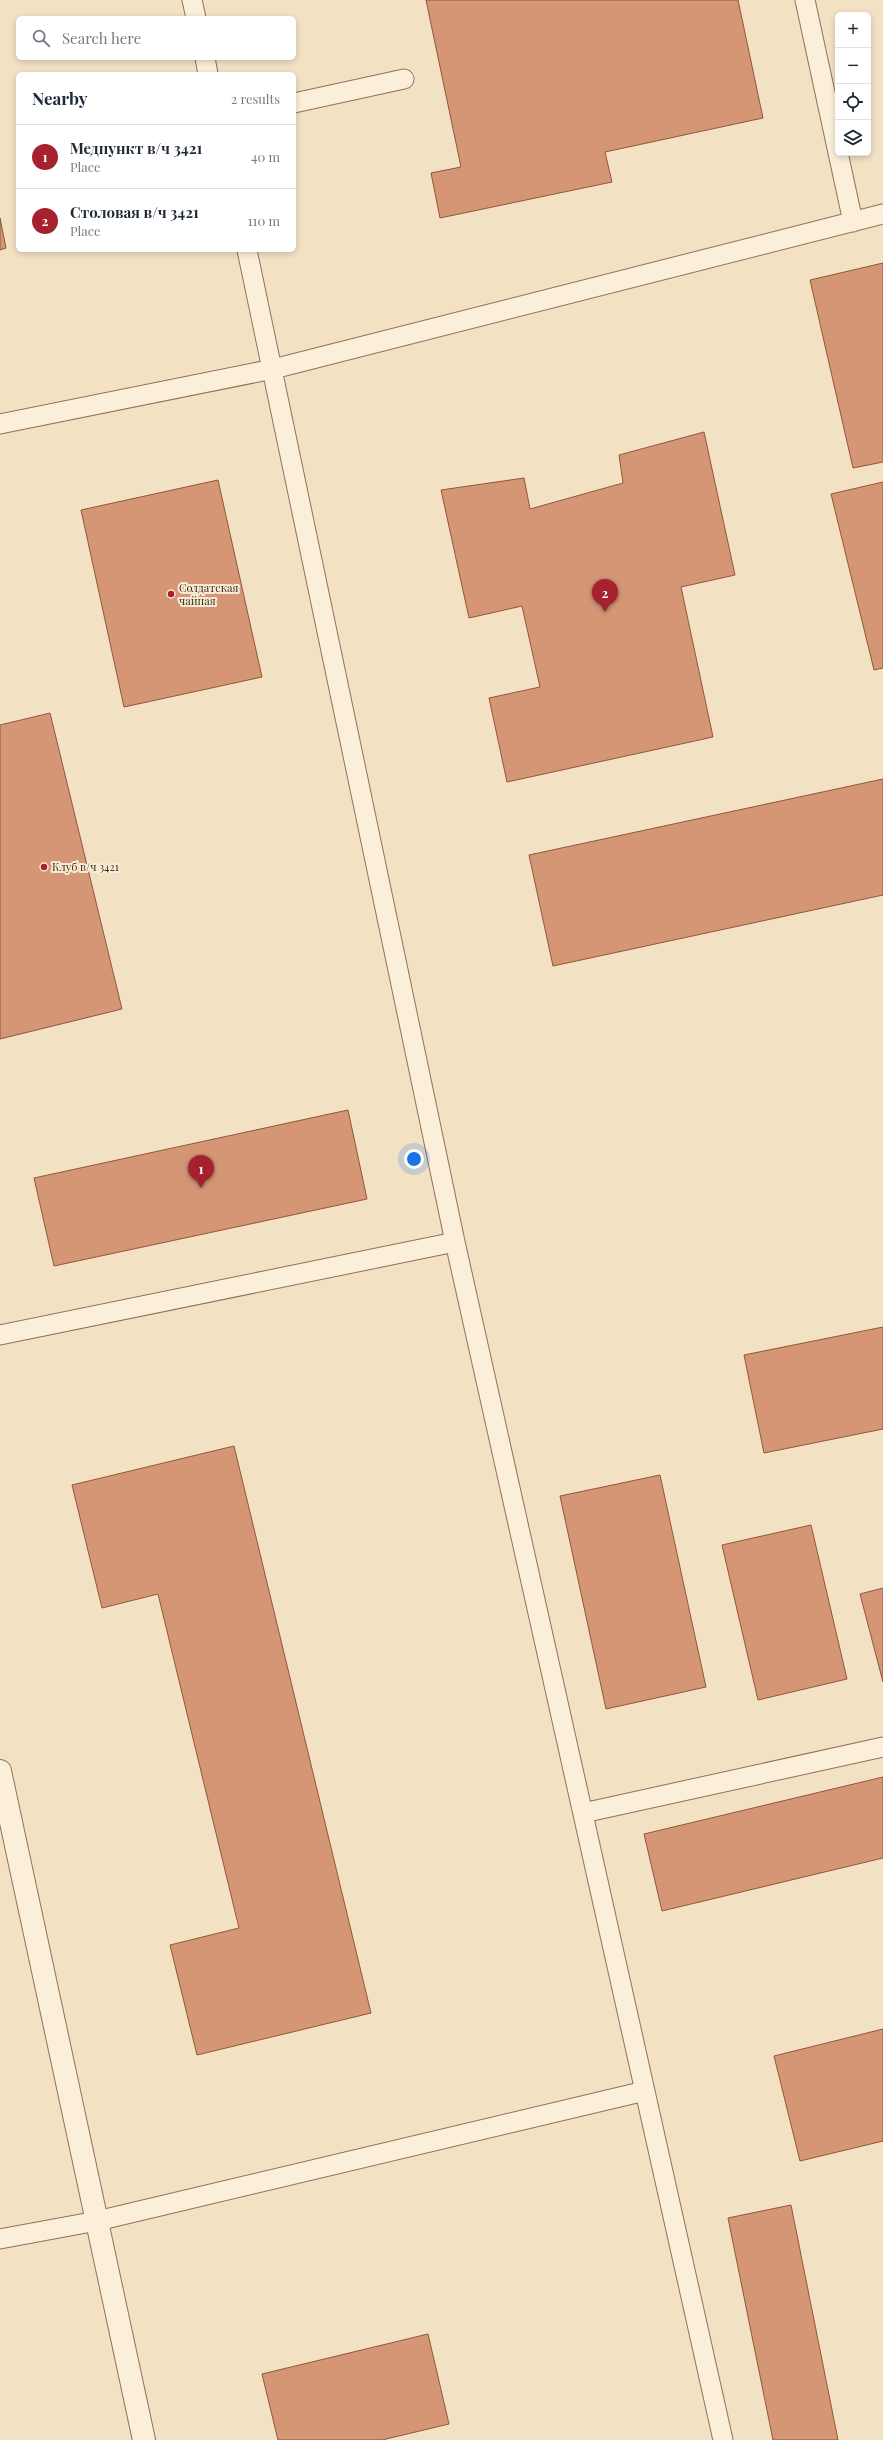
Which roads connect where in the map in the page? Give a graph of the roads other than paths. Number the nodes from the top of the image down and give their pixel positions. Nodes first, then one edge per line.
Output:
1 (192, 0) edge
2 (805, 0) edge
3 (196, 16) edge
4 (205, 60) edge
5 (208, 72) edge
6 (404, 79) dead end
7 (296, 104) edge
8 (883, 214) edge
9 (853, 222) junction
10 (247, 252) edge
11 (273, 369) junction
12 (0, 424) edge
13 (455, 1242) junction
14 (0, 1335) edge
15 (883, 1747) edge
16 (0, 1771) edge
17 (583, 1813) junction
18 (645, 2091) junction
19 (97, 2221) junction
20 (0, 2239) edge
21 (144, 2440) edge
22 (723, 2440) edge

1 - 3 lane
2 - 9 lane
4 - 5 lane
6 - 7 lane
8 - 9 lane
9 - 11 lane
10 - 11 lane
11 - 12 lane
11 - 13 lane
13 - 14 lane
13 - 17 lane
15 - 17 lane
16 - 19 street
17 - 18 lane
18 - 19 lane
18 - 22 lane
19 - 20 lane
19 - 21 street

